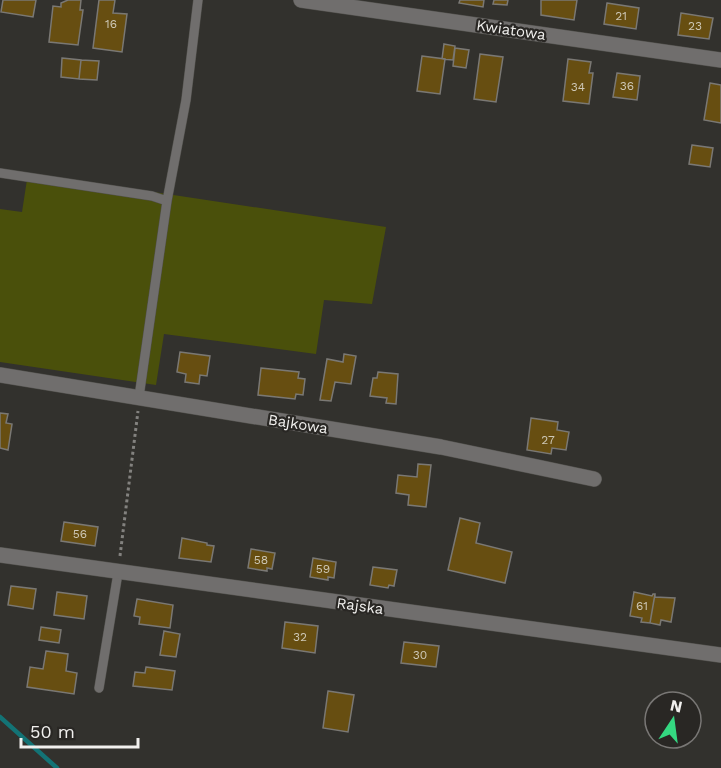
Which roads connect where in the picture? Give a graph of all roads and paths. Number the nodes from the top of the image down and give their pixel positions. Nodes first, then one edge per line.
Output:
1 (198, 0) edge
2 (300, 0) edge
3 (721, 60) edge
4 (0, 173) edge
5 (167, 201) junction
6 (0, 375) edge
7 (140, 397) junction
8 (594, 479) dead end
9 (0, 555) edge
10 (118, 573) junction
11 (721, 655) edge
12 (99, 688) dead end

1 - 5 lane
2 - 3 street, Kwiatowa
4 - 5 lane
5 - 7 lane
6 - 7 street, Bajkowa
7 - 8 street, Bajkowa
7 - 10 path
9 - 10 street, Rajska
10 - 11 street, Rajska
10 - 12 lane

